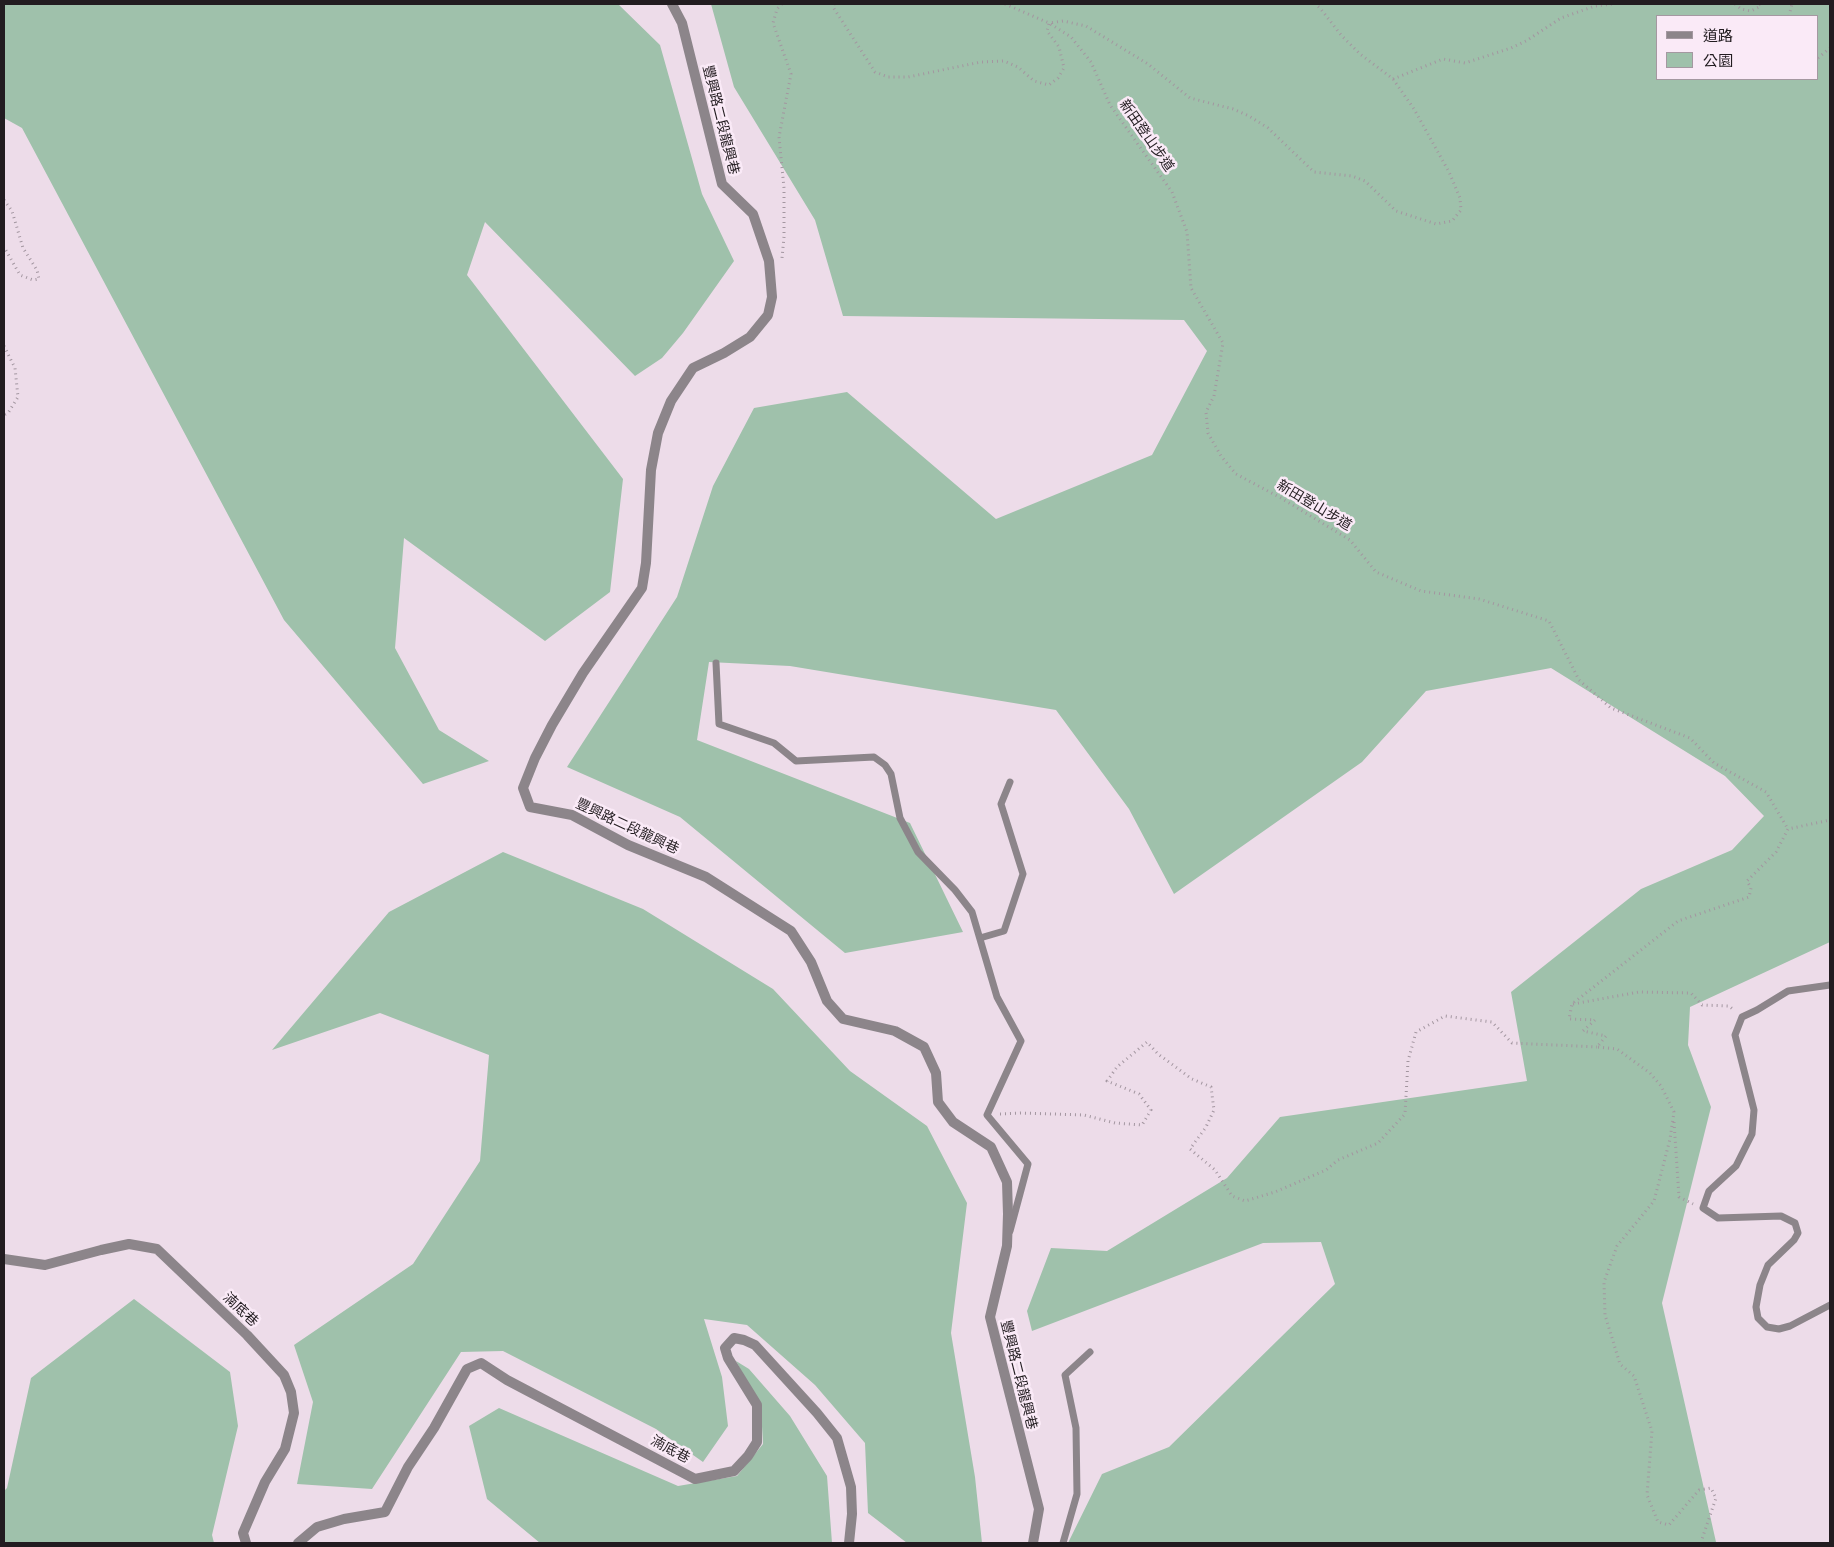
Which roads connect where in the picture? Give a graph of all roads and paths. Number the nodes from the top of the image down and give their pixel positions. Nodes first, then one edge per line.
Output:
1 (672, 4) edge
2 (782, 4) edge
3 (834, 4) edge
4 (1005, 4) edge
5 (1315, 4) edge
6 (1613, 4) edge
7 (1735, 4) edge
8 (1760, 4) edge
9 (1049, 23) junction
10 (1830, 48) edge
11 (1819, 57) edge
12 (1393, 79) junction
13 (4, 200) edge
14 (4, 247) edge
15 (782, 266) dead end
16 (4, 346) edge
17 (4, 415) edge
18 (716, 664) dead end
19 (1010, 782) dead end
20 (1830, 820) edge
21 (1788, 829) junction
22 (980, 938) junction
23 (1830, 986) edge
24 (1572, 1004) junction
25 (1742, 1017) junction
26 (1597, 1047) junction
27 (1674, 1112) junction
28 (987, 1115) junction
29 (1702, 1208) junction
30 (1007, 1246) junction
31 (4, 1259) edge
32 (1830, 1305) edge
33 (1090, 1352) dead end
34 (246, 1543) edge
35 (298, 1543) edge
36 (849, 1543) edge
37 (1033, 1543) edge
38 (1063, 1543) edge
39 (1703, 1543) edge

1 - 30 street, 豐興路二段龍興巷
2 - 15 path
3 - 9 path
4 - 9 path
5 - 12 path
6 - 12 path
7 - 8 path
9 - 12 path
9 - 21 path, 新田登山步道
10 - 11 path
13 - 14 path
16 - 17 path
18 - 22 lane
19 - 22 lane
20 - 21 path
21 - 24 path
22 - 28 lane
23 - 25 lane
24 - 25 path
24 - 26 path
25 - 29 lane
26 - 27 path
26 - 28 path
27 - 29 path
27 - 39 path
28 - 30 lane
29 - 32 lane
30 - 37 street, 豐興路二段龍興巷
31 - 34 street, 湳底巷
33 - 38 lane
35 - 36 street, 湳底巷

